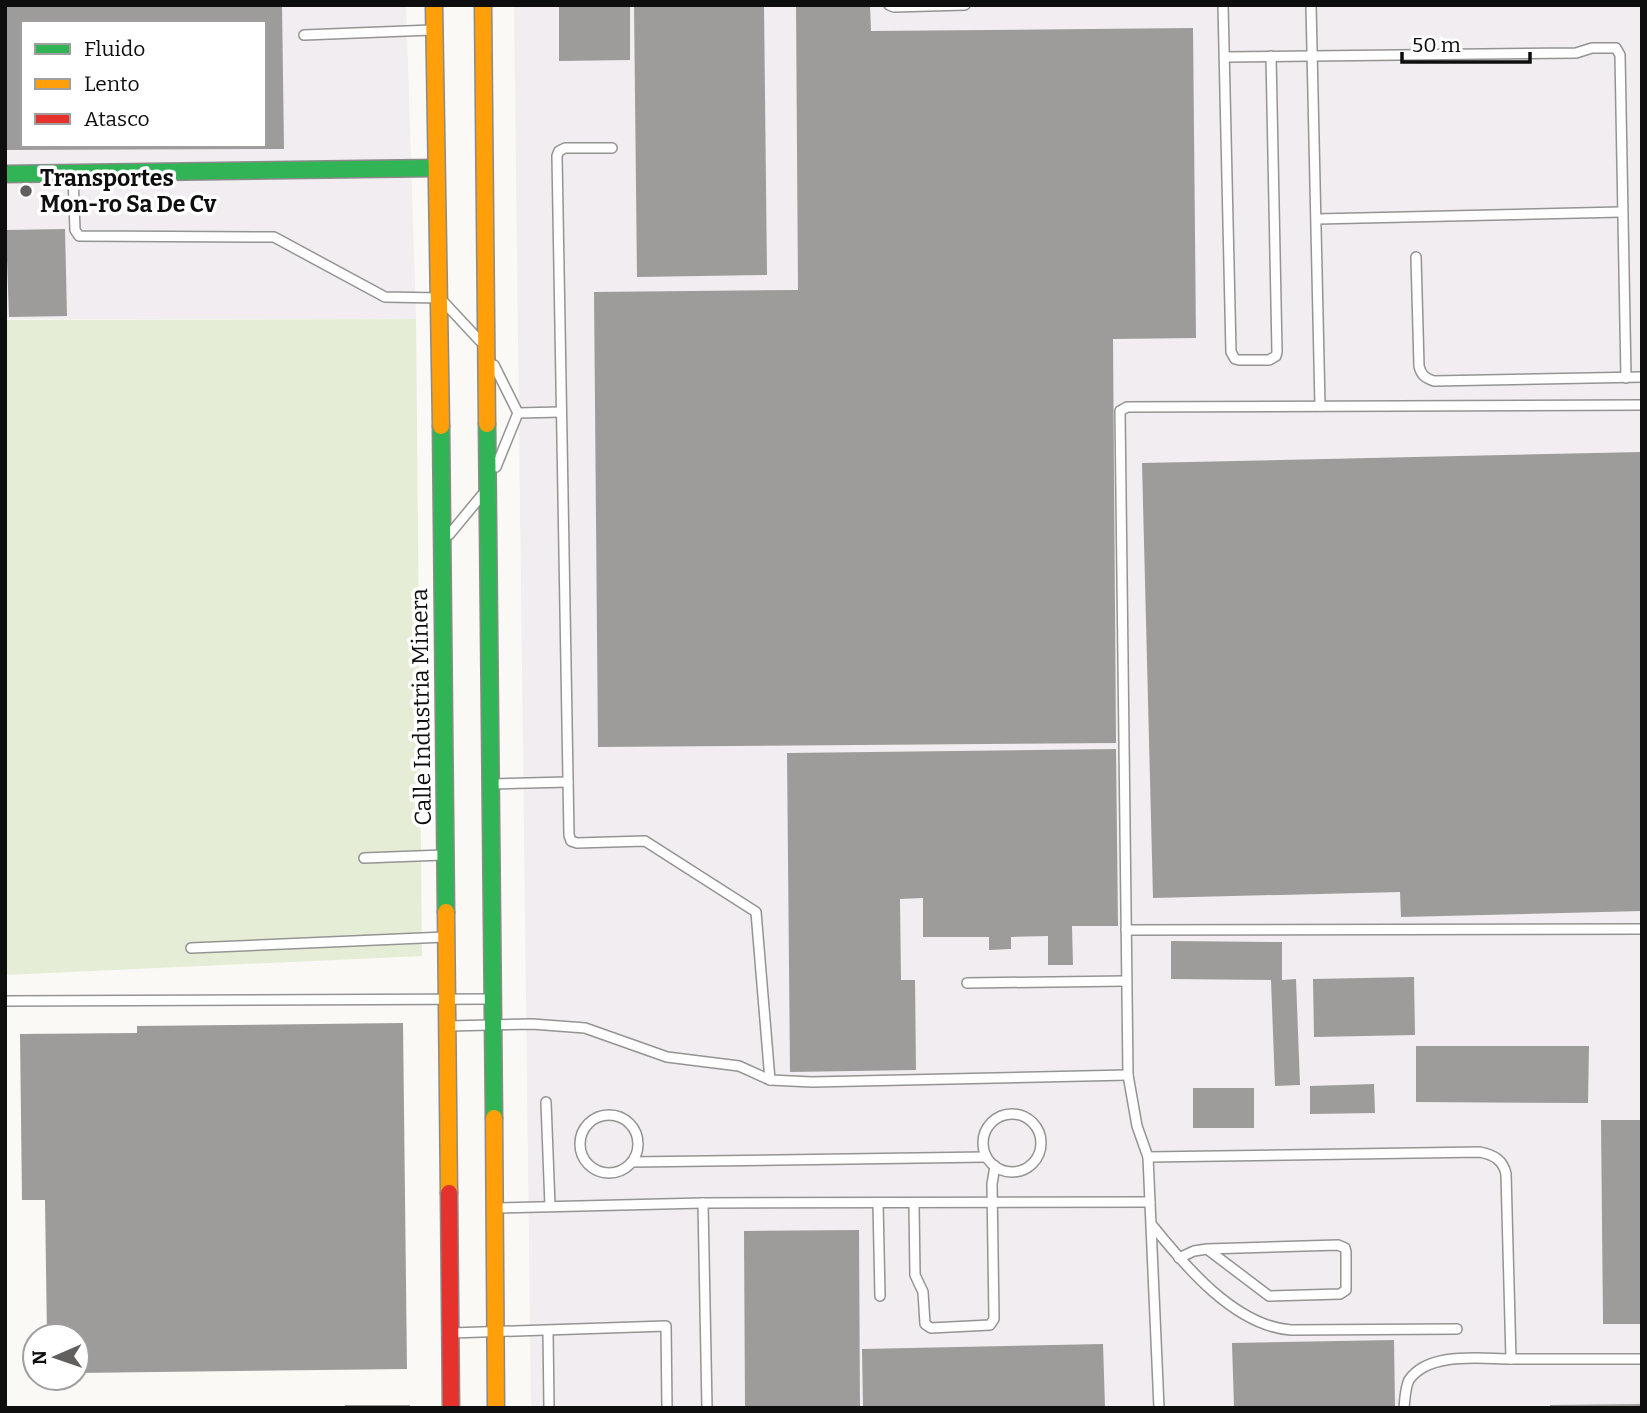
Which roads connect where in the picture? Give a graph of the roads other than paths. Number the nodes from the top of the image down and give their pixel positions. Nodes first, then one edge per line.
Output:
1 (435, 5) edge
2 (483, 5) edge
3 (889, 5) edge
4 (965, 5) edge
5 (1223, 5) edge
6 (1311, 5) edge
7 (435, 30) junction
8 (304, 35) dead end
9 (1313, 56) junction
10 (1226, 57) junction
11 (1271, 57) junction
12 (612, 148) dead end
13 (435, 168) junction
14 (5, 174) edge
15 (73, 174) junction
16 (1621, 212) junction
17 (1317, 219) junction
18 (1416, 257) dead end
19 (440, 298) junction
20 (485, 346) junction
21 (1642, 377) edge
22 (1626, 378) junction
23 (1642, 405) edge
24 (1320, 406) junction
25 (561, 412) junction
26 (518, 413) junction
27 (486, 490) junction
28 (441, 545) junction
29 (568, 782) junction
30 (490, 784) junction
31 (445, 855) junction
32 (364, 858) dead end
33 (1642, 929) edge
34 (1126, 930) junction
35 (446, 936) junction
36 (191, 948) dead end
37 (1126, 981) junction
38 (967, 983) dead end
39 (447, 999) junction
40 (492, 999) junction
41 (5, 1001) edge
42 (493, 1024) junction
43 (447, 1027) junction
44 (1128, 1075) junction
45 (769, 1080) junction
46 (546, 1102) dead end
47 (986, 1157) junction
48 (1149, 1157) junction
49 (632, 1162) junction
50 (995, 1166) junction
51 (993, 1202) junction
52 (1150, 1202) junction
53 (703, 1203) junction
54 (877, 1203) junction
55 (914, 1203) junction
56 (550, 1206) junction
57 (496, 1209) junction
58 (1152, 1225) junction
59 (1207, 1249) junction
60 (1179, 1258) junction
61 (880, 1296) dead end
62 (1457, 1329) dead end
63 (548, 1331) junction
64 (495, 1332) junction
65 (450, 1333) junction
66 (1511, 1359) junction
67 (1642, 1359) edge
68 (451, 1408) edge
69 (496, 1408) edge
70 (549, 1408) edge
71 (667, 1408) edge
72 (706, 1408) edge
73 (1159, 1408) edge
74 (1404, 1408) edge

1 - 7 main road, Calle Industria Minera
2 - 20 main road
3 - 4 lane
5 - 10 lane
6 - 9 lane
7 - 8 lane
7 - 13 main road, Calle Industria Minera
9 - 11 lane
9 - 16 lane
9 - 17 lane
10 - 11 lane
10 - 11 lane
12 - 25 lane
13 - 15 main road
13 - 19 main road, Calle Industria Minera
14 - 15 main road
15 - 19 lane
16 - 17 lane
16 - 22 lane
17 - 24 lane
18 - 22 lane
19 - 20 lane
19 - 28 main road, Calle Industria Minera
20 - 26 lane
20 - 27 main road
21 - 22 lane
23 - 24 lane
24 - 34 lane
25 - 26 lane
25 - 29 lane
26 - 27 lane
27 - 28 lane
27 - 30 main road
28 - 31 main road, Calle Industria Minera
29 - 30 lane
29 - 45 lane
30 - 40 main road
31 - 32 lane
31 - 35 main road, Calle Industria Minera
33 - 34 lane
34 - 37 lane
35 - 36 lane
35 - 39 main road, Calle Industria Minera
37 - 38 lane
37 - 44 lane
39 - 40 lane
39 - 41 lane
39 - 43 main road, Calle Industria Minera
40 - 42 main road
42 - 43 lane
42 - 45 lane
42 - 57 main road
43 - 65 main road, Calle Industria Minera
44 - 45 lane
44 - 48 lane
46 - 56 lane
47 - 49 lane
47 - 50 lane
47 - 50 lane
48 - 52 lane
48 - 66 lane
49 - 49 lane
50 - 51 lane
51 - 52 lane
51 - 55 lane
51 - 55 lane
52 - 58 lane
53 - 54 lane
53 - 56 lane
53 - 72 lane
54 - 55 lane
54 - 61 lane
56 - 57 lane
57 - 64 main road
58 - 60 lane
58 - 73 lane
59 - 59 lane
59 - 60 lane
60 - 62 lane
63 - 64 lane
63 - 70 lane
63 - 71 lane
64 - 65 lane
64 - 69 main road
65 - 68 main road, Calle Industria Minera
66 - 67 lane
66 - 74 lane

